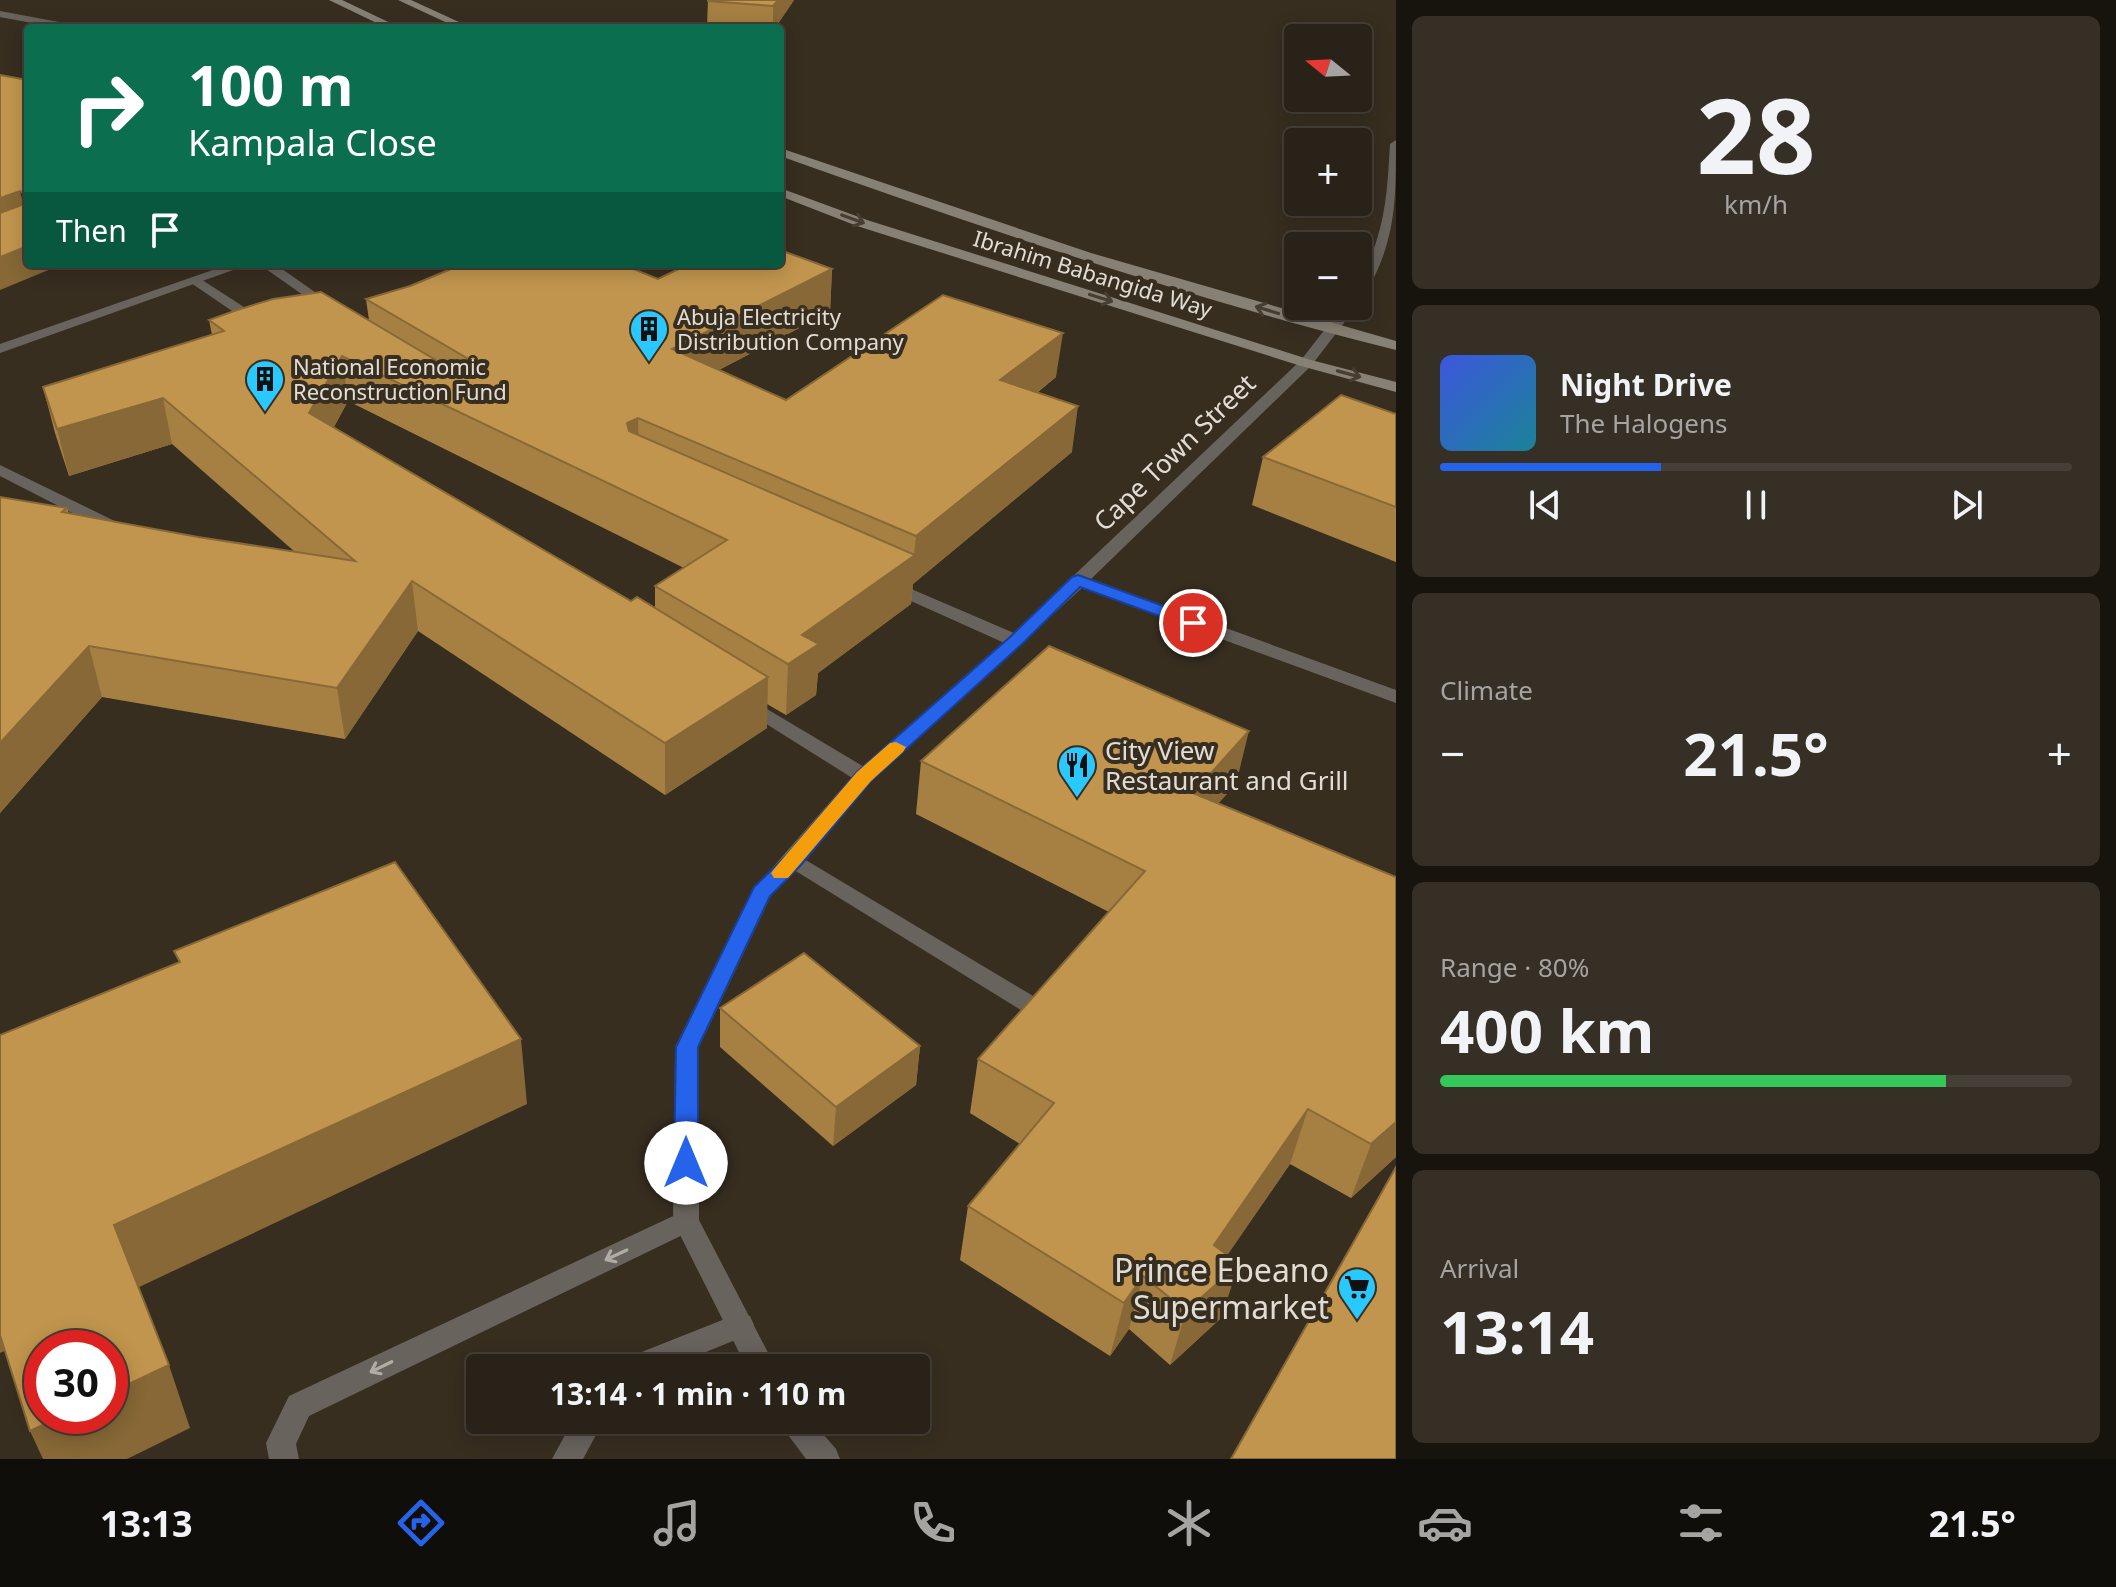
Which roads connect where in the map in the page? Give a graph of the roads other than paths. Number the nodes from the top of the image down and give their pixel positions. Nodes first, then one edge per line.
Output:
1 (334, 0) edge
2 (403, 0) edge
3 (0, 14) edge
4 (54, 24) edge
5 (387, 24) edge
6 (458, 24) edge
7 (1396, 144) edge
8 (784, 153) edge
9 (784, 194) edge
10 (231, 268) edge
11 (272, 268) edge
12 (1372, 273) edge
13 (196, 280) junction
14 (1340, 320) edge
15 (330, 327) edge
16 (1334, 329) junction
17 (267, 337) edge
18 (1396, 346) edge
19 (0, 349) edge
20 (1306, 363) junction
21 (1396, 387) edge
22 (0, 470) edge
23 (134, 538) edge
24 (870, 576) edge
25 (1078, 580) junction
26 (1016, 641) junction
27 (732, 694) edge
28 (1396, 697) edge
29 (864, 776) junction
30 (794, 860) junction
31 (1042, 1012) edge
32 (686, 1221) junction
33 (740, 1325) junction
34 (669, 1354) edge
35 (755, 1354) edge
36 (581, 1434) edge
37 (804, 1434) edge
38 (284, 1459) edge
39 (567, 1459) edge
40 (825, 1459) edge

1 - 5 main road
2 - 6 main road
3 - 4 street
7 - 12 street
16 -> 8 main road, Ibrahim Babangida Way
9 -> 20 main road, Ibrahim Babangida Way
10 - 13 street
11 - 15 street
13 - 17 street
13 - 19 street
14 - 16 street, Cape Town Street
16 - 18 main road, Ibrahim Babangida Way
16 - 20 street, Cape Town Street
20 -> 21 main road, Ibrahim Babangida Way
20 - 25 street, Cape Town Street
22 - 23 street
24 - 26 street
25 - 26 street, Cape Town Street
25 - 28 street
26 - 29 street, Cape Town Street
27 - 29 street
29 - 30 street, Cape Town Street
30 - 31 street
30 - 32 street, Cape Town Street
32 - 33 street
32 -> 38 street
33 - 34 street
33 - 35 street
36 - 39 street
37 - 40 street

